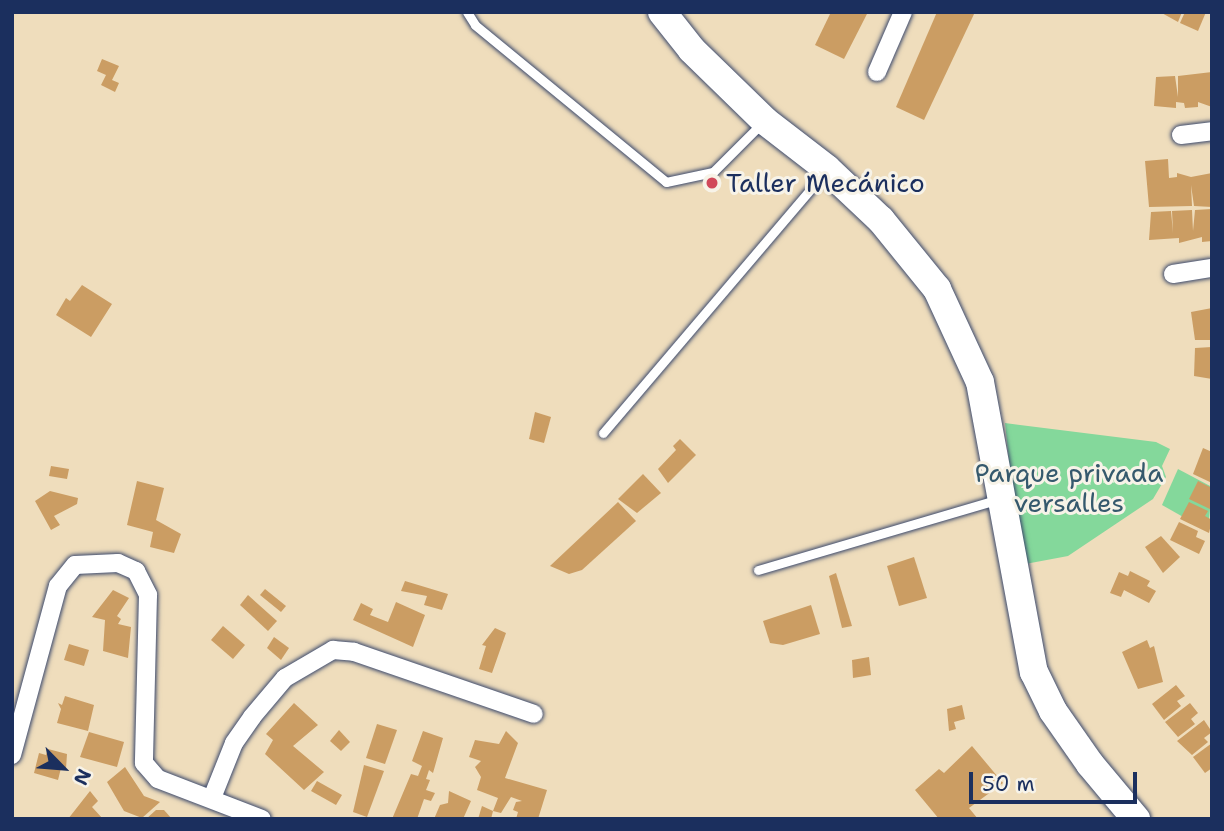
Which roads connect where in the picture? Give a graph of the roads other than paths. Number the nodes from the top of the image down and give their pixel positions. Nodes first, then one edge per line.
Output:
1 (467, 12) edge
2 (662, 12) edge
3 (903, 12) edge
4 (877, 72) dead end
5 (765, 121) junction
6 (1212, 131) edge
7 (1181, 135) dead end
8 (827, 169) junction
9 (1212, 268) edge
10 (1173, 274) dead end
11 (603, 433) dead end
12 (1000, 498) junction
13 (758, 570) dead end
14 (534, 714) dead end
15 (12, 755) edge
16 (212, 798) junction
17 (261, 819) edge
18 (1136, 819) edge

1 - 5 lane
2 - 5 main road
3 - 4 street
5 - 8 main road
6 - 7 street
8 - 11 lane
8 - 12 main road
9 - 10 street
12 - 13 lane
12 - 18 main road
14 - 16 street
15 - 16 street
16 - 17 street

